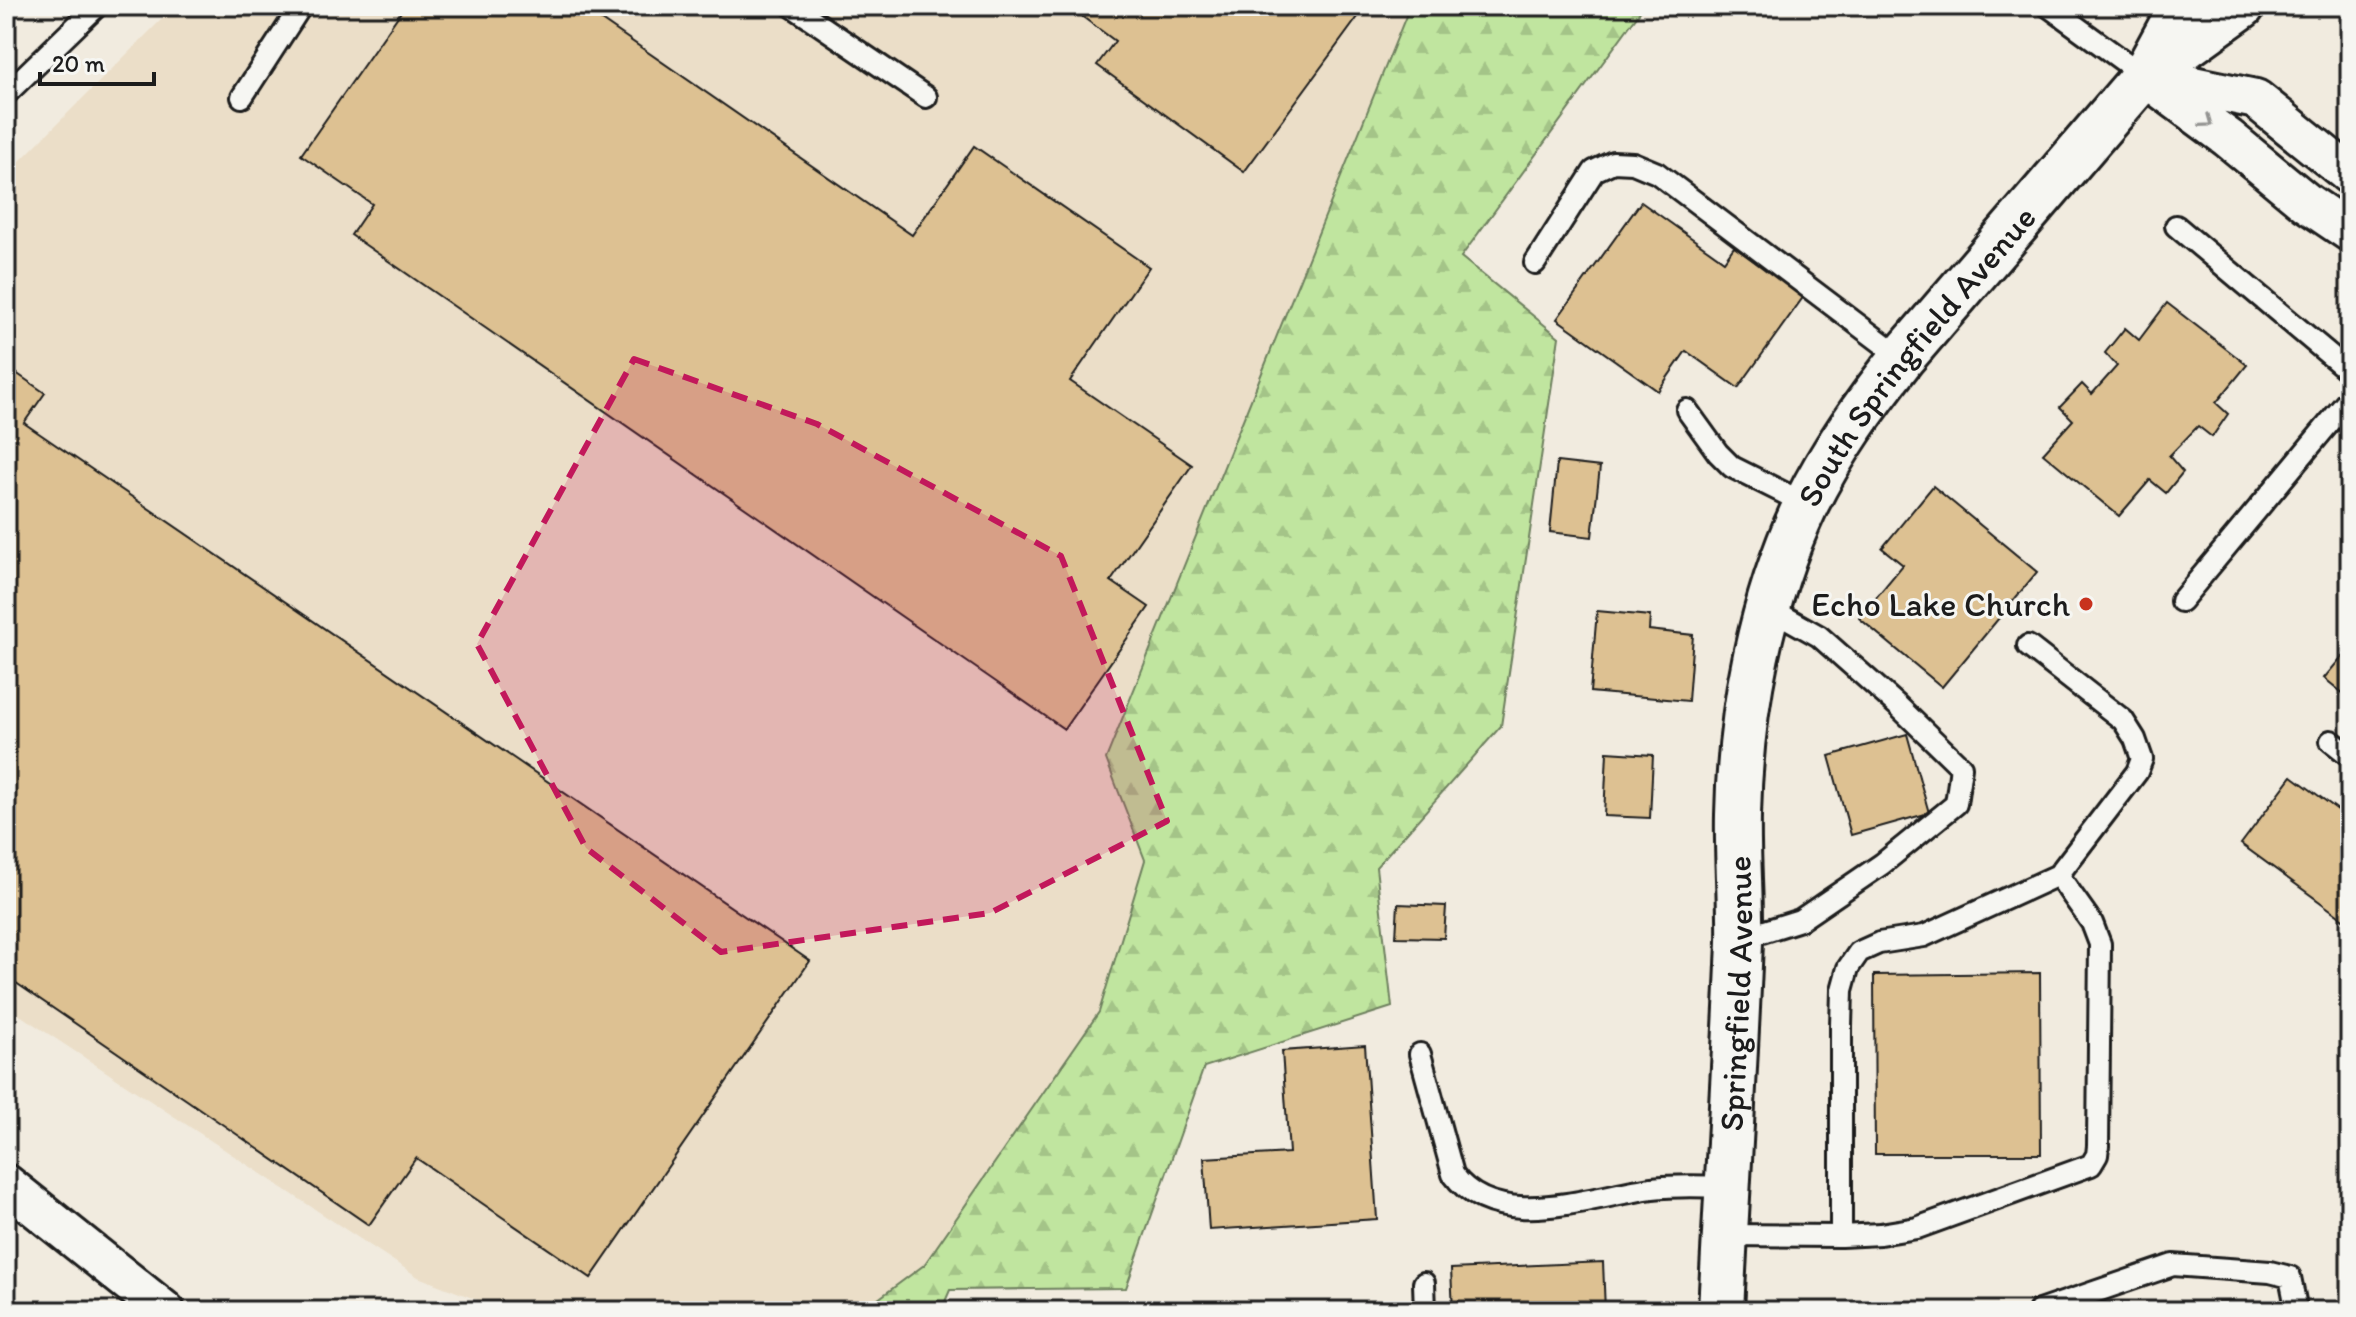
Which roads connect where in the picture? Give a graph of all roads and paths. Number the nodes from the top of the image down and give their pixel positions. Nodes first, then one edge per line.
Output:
1 (97, 6) edge
2 (301, 6) edge
3 (792, 6) edge
4 (2048, 6) edge
5 (2182, 6) edge
6 (2242, 6) edge
7 (2144, 76) junction
8 (6, 94) edge
9 (242, 97) dead end
10 (926, 97) dead end
11 (2350, 175) edge
12 (2176, 226) dead end
13 (2350, 232) edge
14 (1535, 263) dead end
15 (1902, 358) junction
16 (2350, 372) edge
17 (2350, 398) edge
18 (1687, 410) dead end
19 (1806, 504) junction
20 (2181, 601) dead end
21 (1769, 608) junction
22 (2028, 646) dead end
23 (1752, 674) joint
24 (2331, 741) dead end
25 (2350, 756) edge
26 (2058, 875) junction
27 (1740, 939) junction
28 (1420, 1054) dead end
29 (6, 1184) edge
30 (1727, 1187) junction
31 (1725, 1235) junction
32 (1841, 1236) junction
33 (1424, 1283) dead end
34 (165, 1311) edge
35 (1425, 1311) edge
36 (1721, 1311) edge
37 (2039, 1311) edge
38 (2293, 1311) edge

1 - 8 lane
2 - 9 lane
3 - 10 lane
4 - 7 lane
5 - 7 main road, South Springfield Avenue
6 - 7 main road, South Springfield Avenue
7 - 11 street
7 -> 13 street
7 - 15 main road, South Springfield Avenue
12 - 16 lane
14 - 15 lane
15 - 19 main road, South Springfield Avenue
17 - 20 lane
18 - 19 lane
19 - 21 main road, South Springfield Avenue
21 - 23 main road, South Springfield Avenue
21 - 27 lane
22 - 26 lane
23 - 27 main road, Springfield Avenue
24 - 25 lane
26 - 32 lane
26 - 32 lane
27 - 30 main road, Springfield Avenue
28 - 30 lane
29 - 34 street
30 - 31 main road, Springfield Avenue
31 - 32 lane
31 - 36 main road, Springfield Avenue
33 - 35 lane
37 - 38 lane

